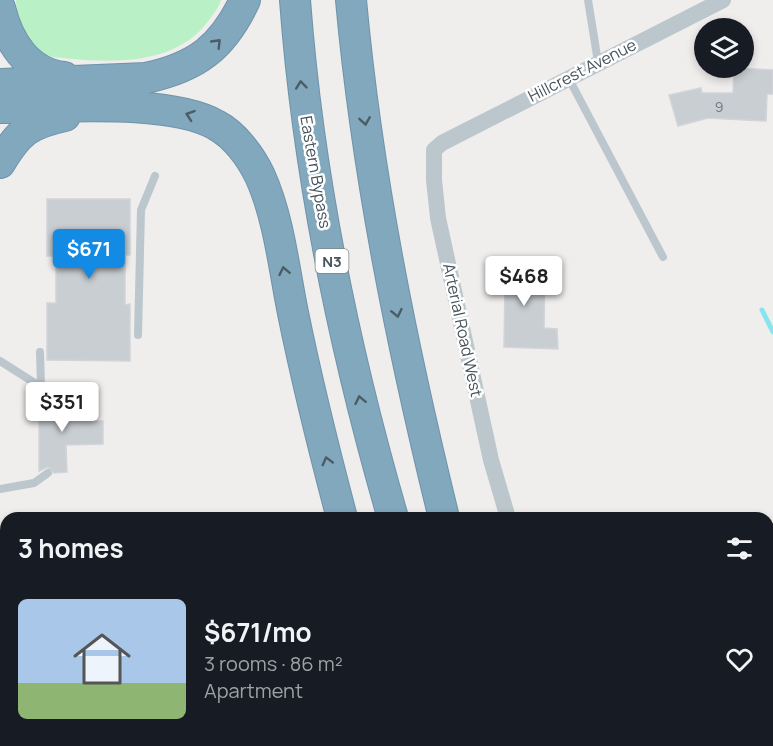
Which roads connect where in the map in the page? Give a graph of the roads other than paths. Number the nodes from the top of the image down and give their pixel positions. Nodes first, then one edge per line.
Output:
1 (244, 0) edge
2 (295, 0) edge
3 (351, 0) edge
4 (588, 0) edge
5 (723, 0) edge
6 (0, 8) edge
7 (598, 62) junction
8 (568, 77) junction
9 (0, 84) edge
10 (100, 94) junction
11 (0, 108) edge
12 (442, 143) joint
13 (0, 163) edge
14 (155, 176) dead end
15 (663, 257) dead end
16 (138, 335) dead end
17 (40, 352) dead end
18 (0, 361) edge
19 (48, 473) dead end
20 (0, 489) edge
21 (340, 512) edge
22 (391, 512) edge
23 (443, 512) edge
24 (506, 512) edge

10 -> 1 highway
22 -> 2 highway, Eastern Bypass / N3
3 -> 23 highway
4 - 7 lane
5 - 7 street, Hillcrest Avenue
6 - 10 highway
7 - 8 street, Hillcrest Avenue
8 - 12 street, Hillcrest Avenue
8 - 15 lane
9 - 10 highway
10 - 11 highway
10 - 13 highway
21 -> 10 highway
12 - 24 street, Arterial Road West
14 - 16 lane
17 - 18 lane
19 - 20 lane

